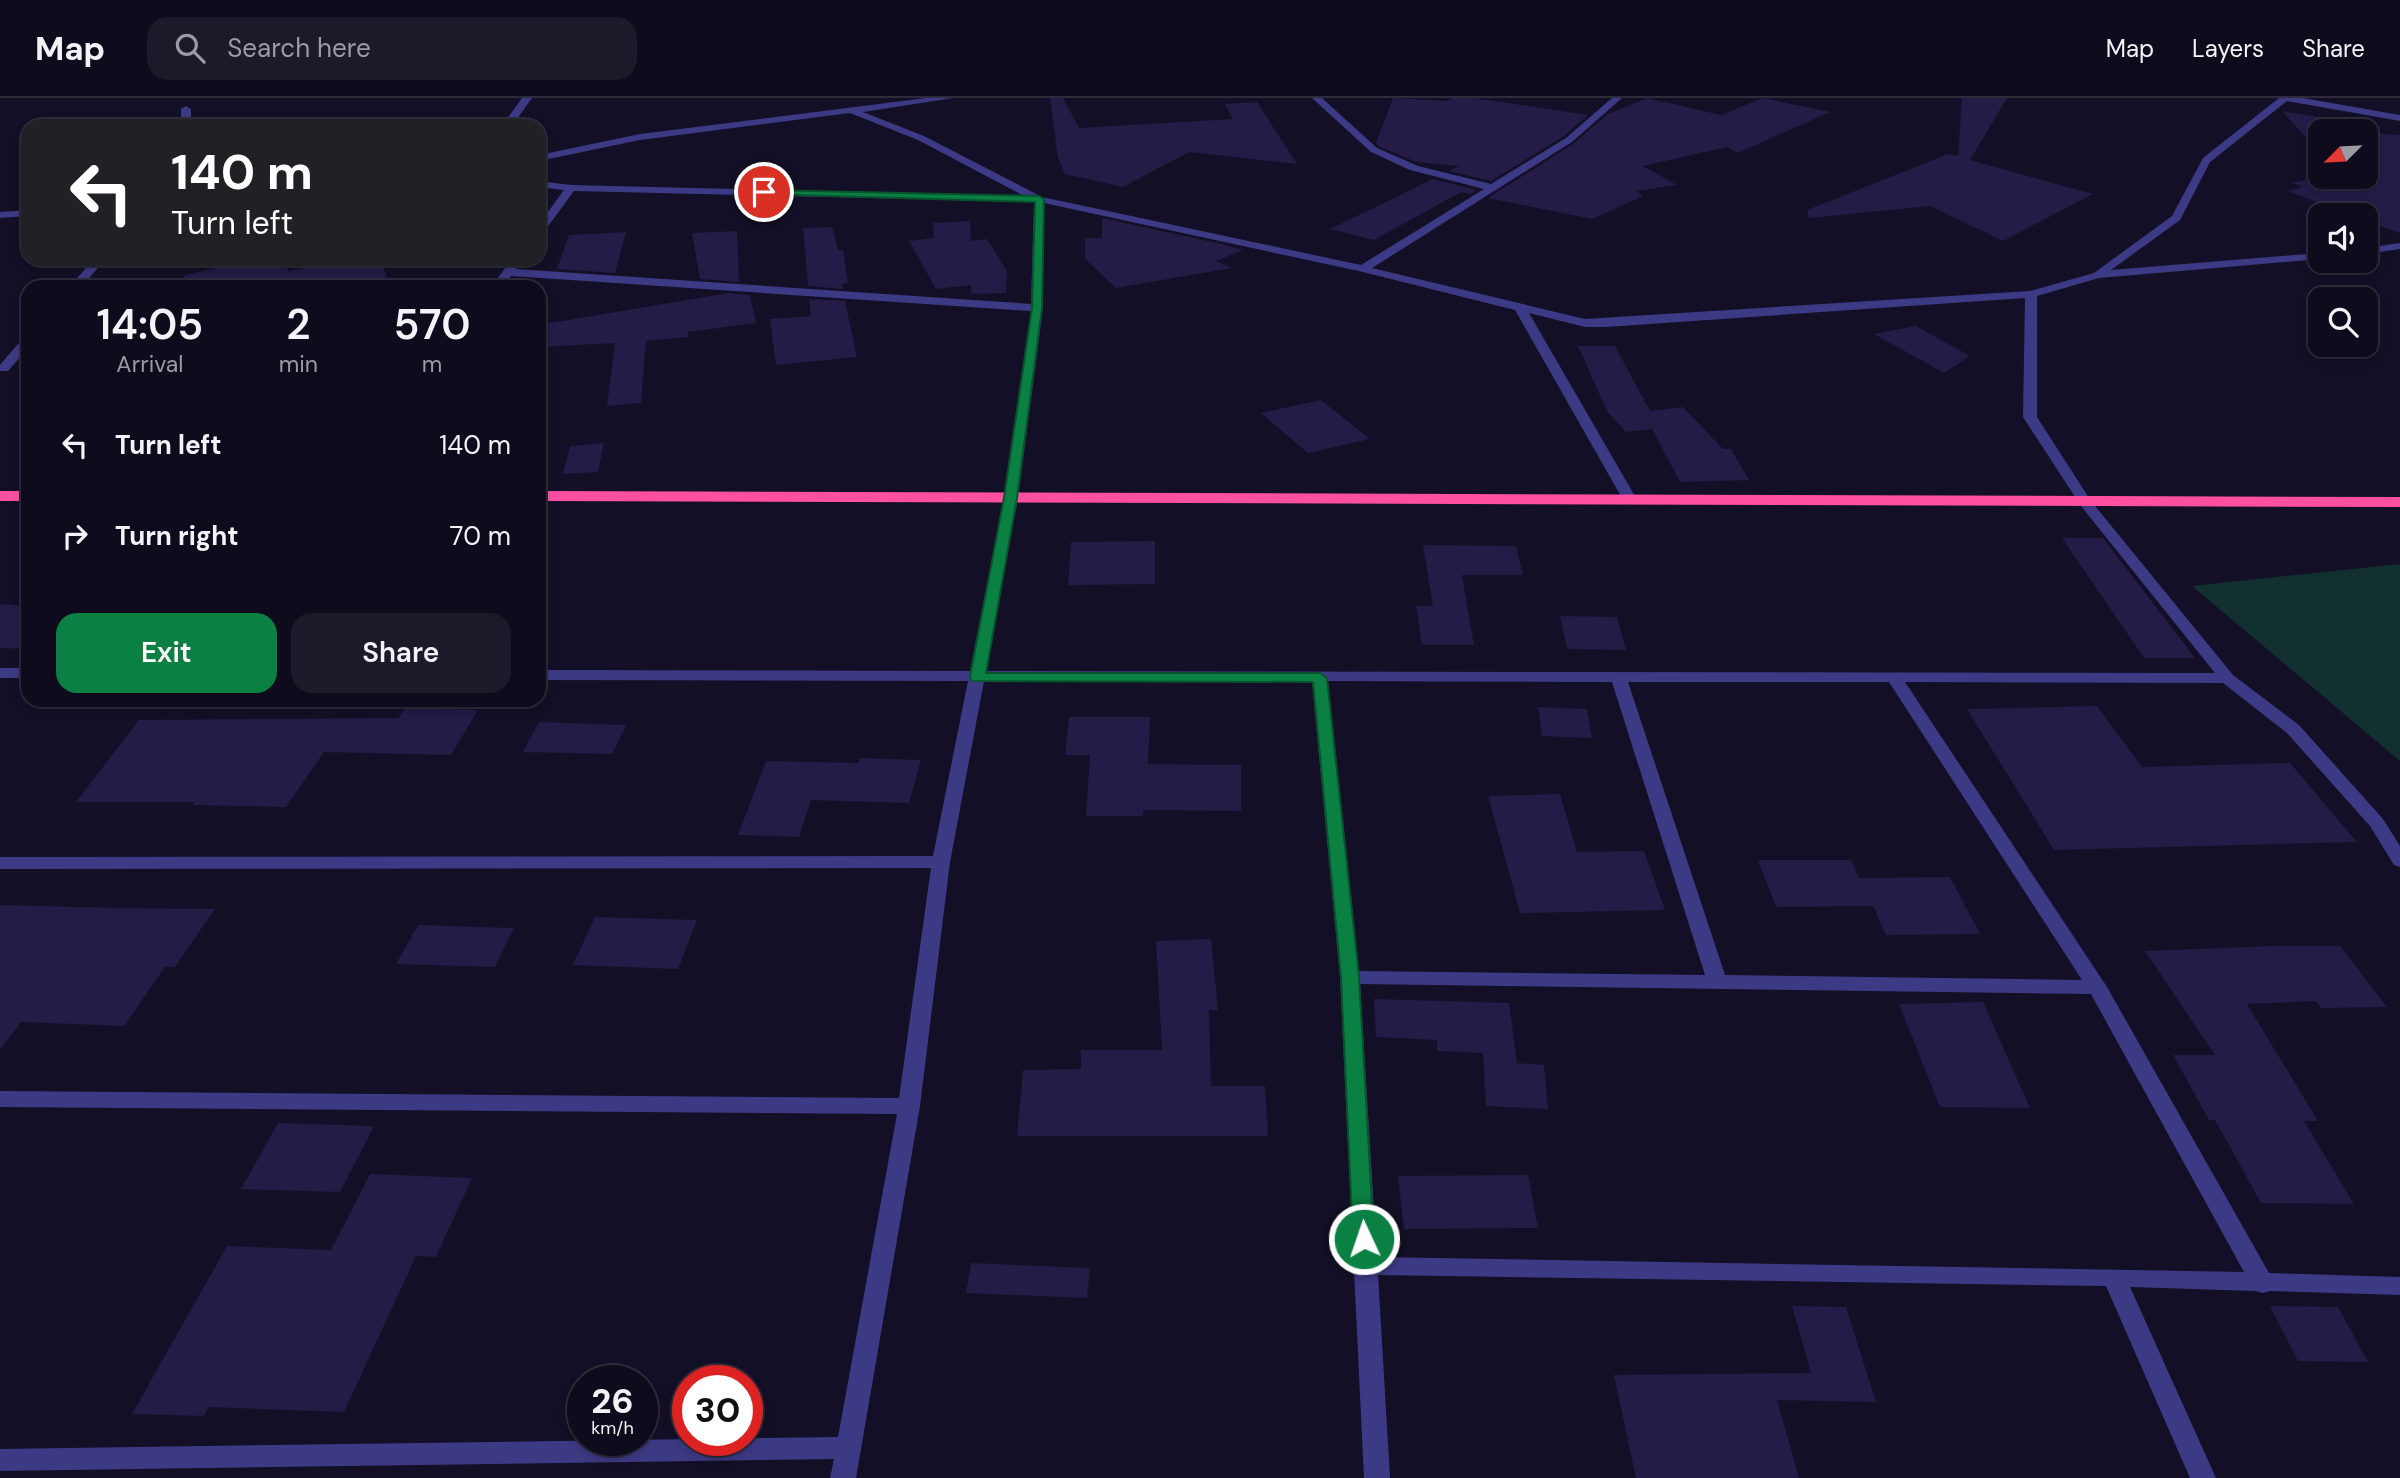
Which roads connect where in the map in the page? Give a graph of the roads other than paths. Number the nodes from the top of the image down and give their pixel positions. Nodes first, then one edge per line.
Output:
1 (527, 98) edge
2 (948, 98) edge
3 (1317, 98) edge
4 (1617, 98) edge
5 (2286, 98) edge
6 (186, 109) dead end
7 (853, 111) junction
8 (2400, 117) edge
9 (186, 119) edge
10 (512, 119) edge
11 (546, 157) edge
12 (546, 185) edge
13 (571, 188) junction
14 (1493, 188) junction
15 (1039, 199) junction
16 (21, 214) edge
17 (0, 215) edge
18 (546, 222) edge
19 (2400, 246) edge
20 (2378, 249) edge
21 (2308, 257) edge
22 (94, 266) edge
23 (513, 266) edge
24 (1363, 269) junction
25 (509, 272) junction
26 (2098, 275) junction
27 (81, 280) edge
28 (503, 280) edge
29 (2031, 295) junction
30 (1519, 306) junction
31 (1037, 308) junction
32 (21, 348) edge
33 (21, 365) edge
34 (0, 496) edge
35 (21, 496) edge
36 (546, 496) edge
37 (1011, 498) junction
38 (1629, 498) junction
39 (2400, 502) edge
40 (2086, 503) junction
41 (0, 673) edge
42 (21, 673) edge
43 (546, 676) edge
44 (977, 677) junction
45 (1320, 678) junction
46 (1619, 678) junction
47 (1894, 678) junction
48 (2227, 678) junction
49 (2400, 861) edge
50 (941, 862) junction
51 (0, 863) edge
52 (1350, 977) junction
53 (1717, 982) junction
54 (2097, 987) junction
55 (0, 1099) edge
56 (909, 1106) junction
57 (1365, 1266) junction
58 (2114, 1277) junction
59 (2263, 1284) junction
60 (2400, 1286) edge
61 (848, 1448) junction
62 (0, 1460) edge
63 (843, 1478) edge
64 (1377, 1478) edge
65 (2203, 1478) edge

1 - 10 street
2 - 7 street
3 - 14 street
4 - 14 street
5 - 8 street
5 - 26 street
6 - 9 street
7 - 11 street
7 - 15 street
12 - 13 street
13 - 15 street
13 - 18 street
14 - 24 street
15 - 24 street
15 - 31 street
16 - 17 street
19 - 20 street
21 - 26 street
22 - 27 street
23 - 25 street
24 - 30 street
25 - 28 street
25 - 31 street
26 - 29 street
29 - 30 street
29 - 40 street
30 - 38 street
31 - 37 street
32 - 33 street
34 - 35 highway
36 - 37 highway
37 - 38 highway
37 - 44 street
38 - 40 highway
39 - 40 highway
40 - 48 street
41 - 42 street
43 - 44 street
44 - 45 street
44 - 50 street
45 - 46 street
45 - 52 street
46 - 47 street
46 - 53 street
47 - 48 street
47 - 54 street
48 - 49 street
50 - 51 street
50 - 56 street
52 - 53 street
52 - 57 street
53 - 54 street
54 - 59 street
55 - 56 street
56 - 61 street
57 - 58 street
57 - 64 street
58 - 59 street
58 - 65 street
59 - 60 street
61 - 62 street
61 - 63 street

